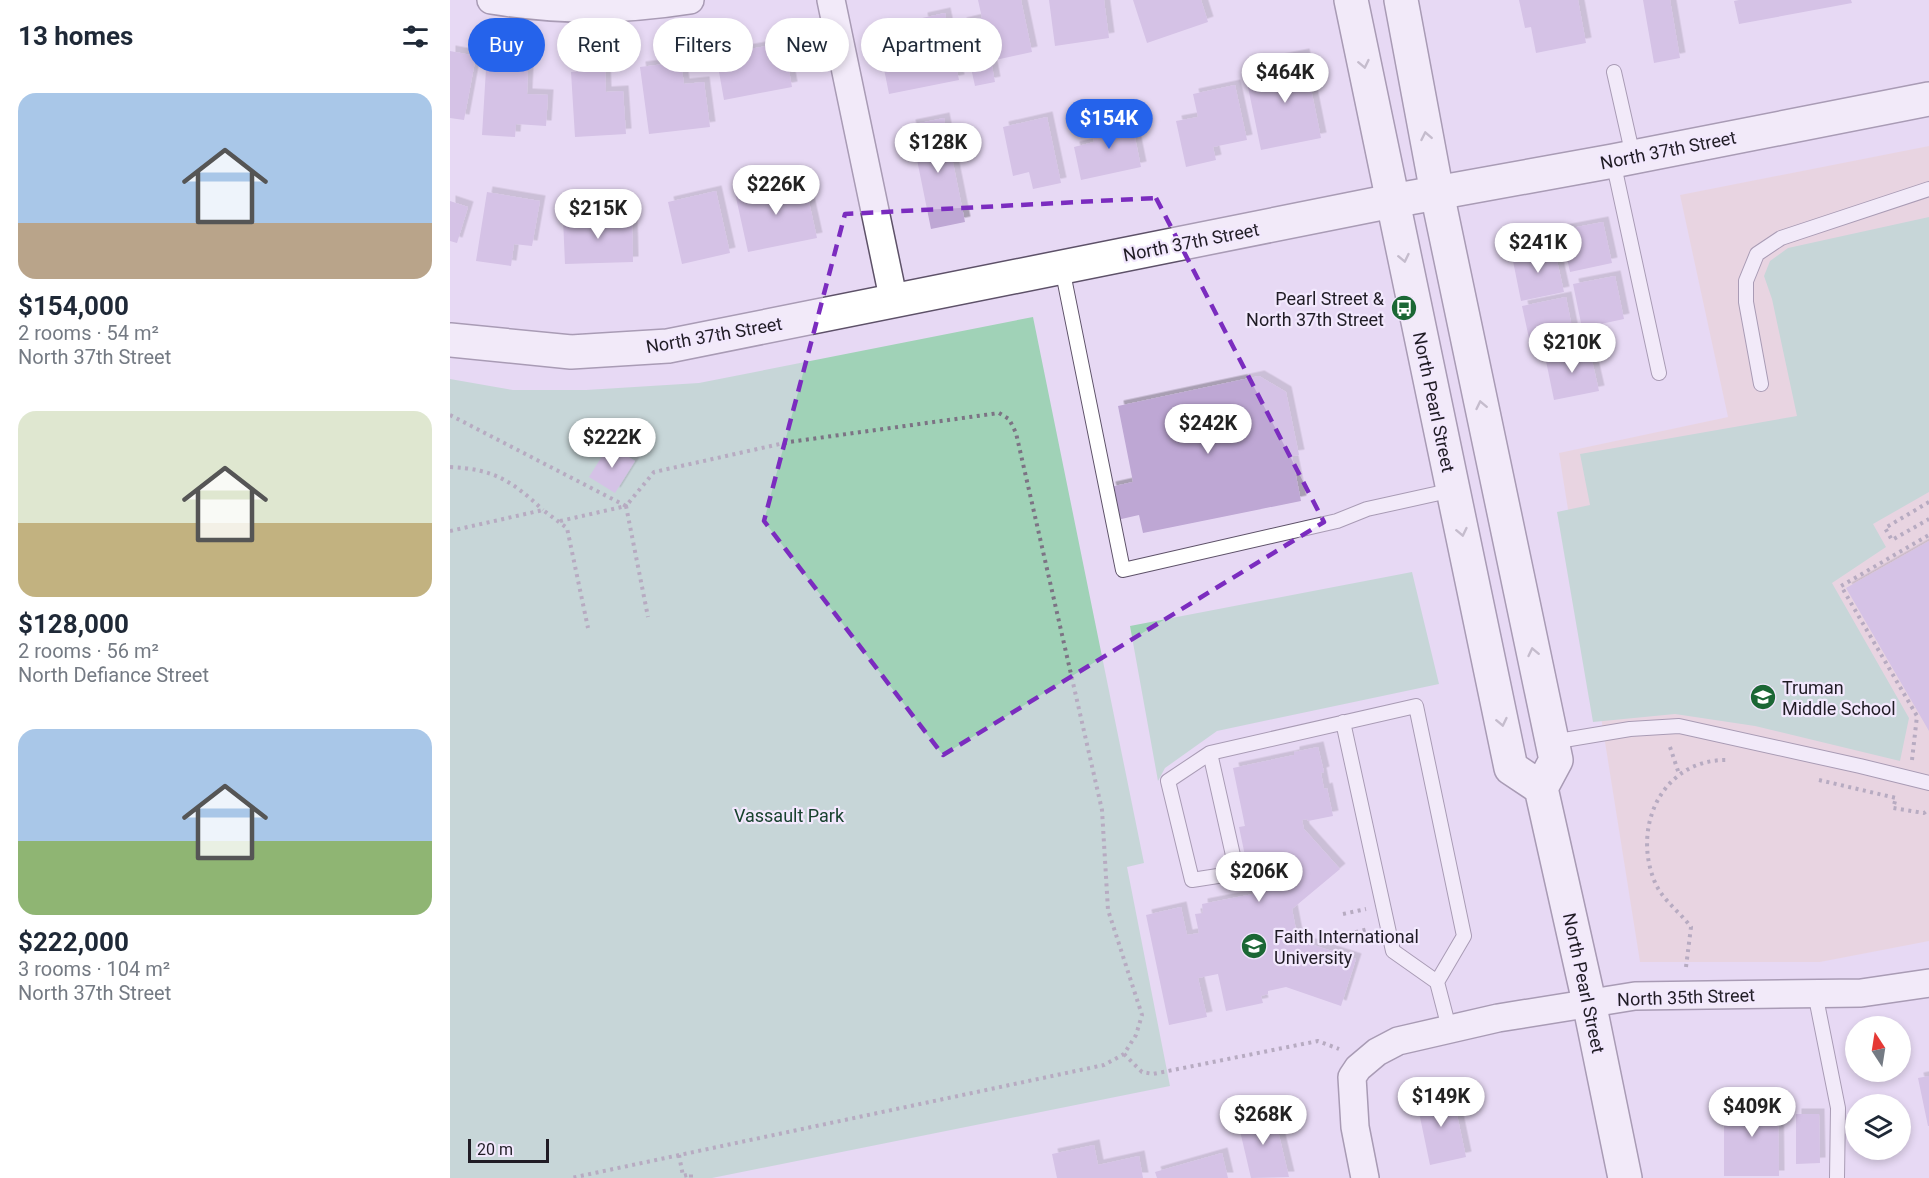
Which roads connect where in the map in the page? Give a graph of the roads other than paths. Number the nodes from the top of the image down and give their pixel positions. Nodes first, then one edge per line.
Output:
1 (491, 0) edge
2 (690, 0) edge
3 (831, 0) edge
4 (1351, 0) edge
5 (1401, 0) edge
6 (1614, 72) dead end
7 (1929, 99) edge
8 (1623, 159) junction
9 (1929, 189) edge
10 (1437, 193) junction
11 (1392, 201) junction
12 (1062, 268) junction
13 (894, 302) junction
14 (450, 340) edge
15 (1659, 373) dead end
16 (1761, 384) dead end
17 (1453, 490) junction
18 (1342, 722) junction
19 (1552, 742) junction
20 (1210, 753) junction
21 (1929, 783) edge
22 (1541, 788) junction
23 (1437, 982) junction
24 (1929, 983) edge
25 (1815, 993) junction
26 (1589, 1002) junction
27 (1449, 1028) junction
28 (1365, 1178) edge
29 (1625, 1178) edge
30 (1837, 1178) edge

1 - 2 street
3 - 13 street
4 -> 11 main road, North Pearl Street
10 -> 5 main road
6 - 8 lane
7 - 8 main road, North 37th Street
8 - 10 main road, North 37th Street
8 - 15 lane
9 - 16 lane
10 - 11 main road, North 37th Street
19 -> 10 main road
11 - 12 main road, North 37th Street
11 -> 17 main road, North Pearl Street
12 - 13 main road, North 37th Street
12 - 17 lane
13 - 14 main road, North 37th Street
17 -> 22 main road, North Pearl Street
18 - 20 lane
18 - 23 lane
18 - 23 lane
19 - 21 lane
19 - 22 main road
20 - 20 lane
22 - 26 main road, North Pearl Street
23 - 27 lane
24 - 25 street, North 35th Street
25 - 26 street, North 35th Street
25 - 30 lane
26 - 27 street, North 35th Street
26 - 29 main road, North Pearl Street
27 - 28 street, North 35th Street

